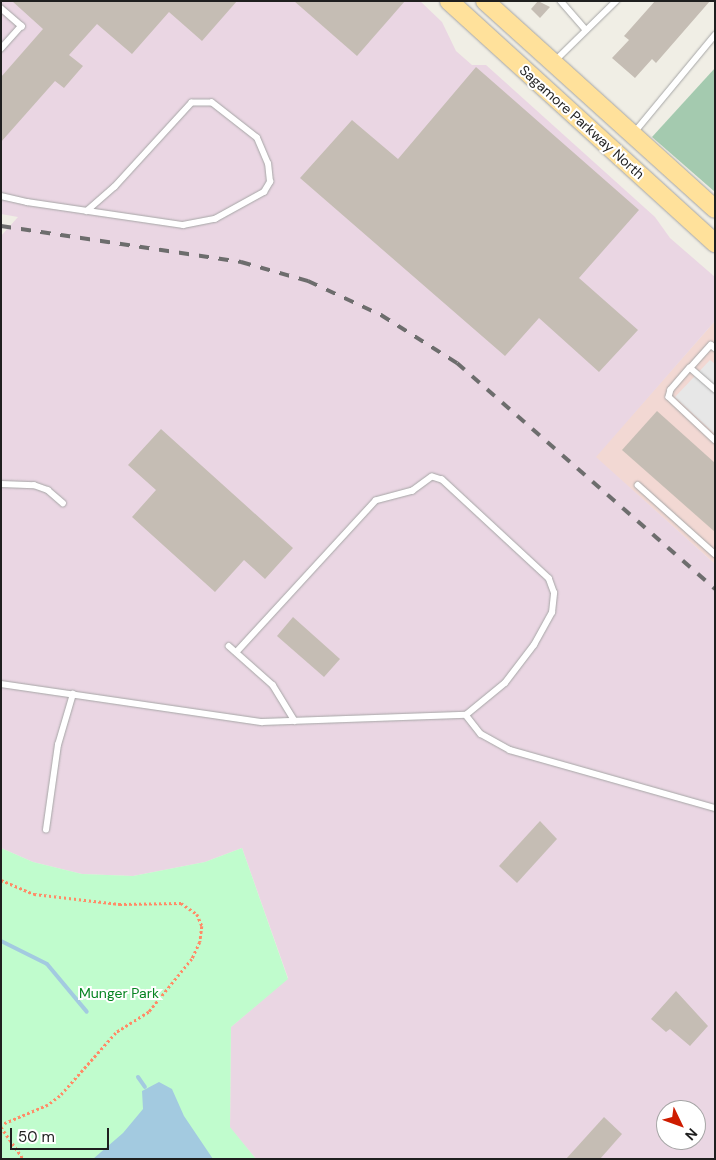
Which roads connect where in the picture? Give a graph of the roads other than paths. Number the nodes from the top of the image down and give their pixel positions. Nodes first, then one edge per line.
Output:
1 (449, 1) edge
2 (561, 1) edge
3 (616, 1) edge
4 (487, 2) edge
5 (1, 8) edge
6 (586, 30) junction
7 (715, 35) edge
8 (1, 49) edge
9 (553, 63) junction
10 (633, 135) junction
11 (1, 196) edge
12 (715, 209) edge
13 (87, 210) junction
14 (715, 243) edge
15 (714, 346) edge
16 (690, 368) junction
17 (715, 390) edge
18 (715, 440) edge
19 (1, 484) edge
20 (638, 485) dead end
21 (64, 503) dead end
22 (715, 554) edge
23 (229, 646) dead end
24 (237, 652) junction
25 (1, 684) edge
26 (72, 694) junction
27 (466, 716) junction
28 (295, 721) junction
29 (715, 808) edge
30 (46, 830) dead end

1 - 14 main road, Sagamore Parkway North
2 - 6 lane
3 - 6 lane
4 - 9 main road, Sagamore Parkway North
5 - 8 lane
6 - 9 lane
7 - 10 lane
9 - 10 main road, Sagamore Parkway North
10 - 12 main road, Sagamore Parkway North
11 - 13 lane
13 - 13 lane
15 - 16 lane
16 - 17 lane
16 - 18 lane
19 - 21 lane
20 - 22 lane
23 - 24 lane
24 - 27 lane
24 - 28 lane
25 - 26 lane
26 - 28 lane
26 - 30 lane
27 - 28 lane
27 - 29 lane

